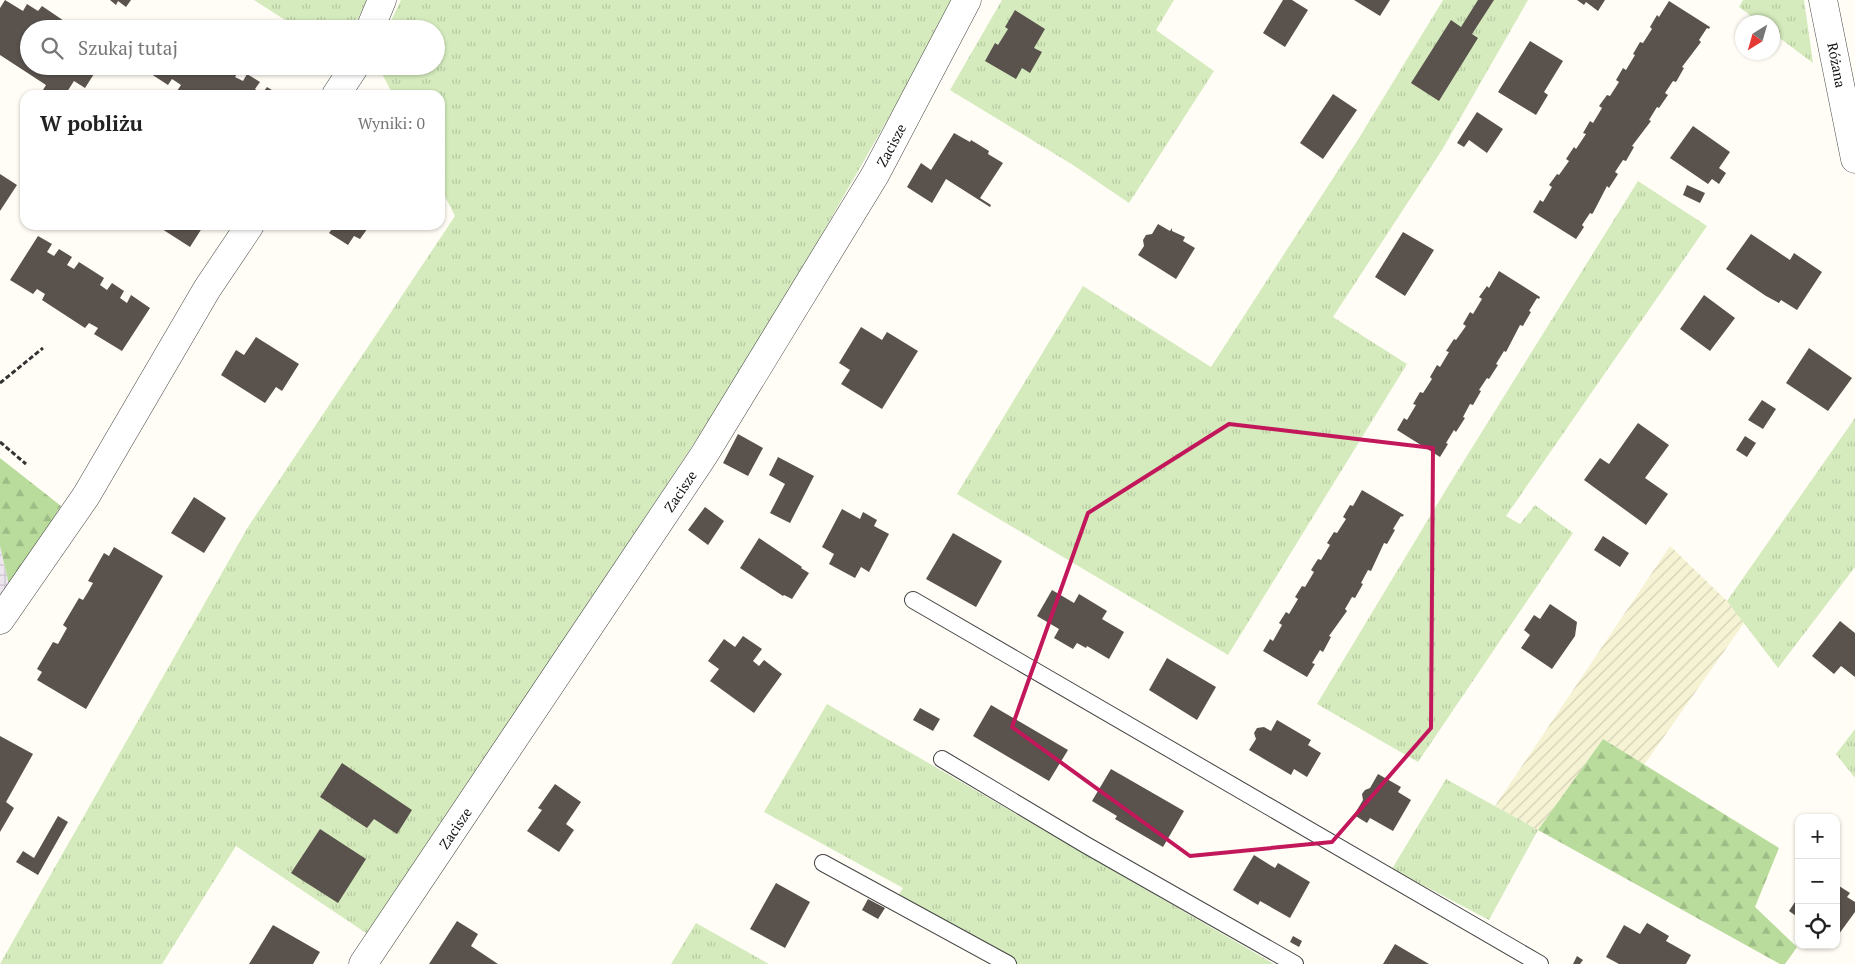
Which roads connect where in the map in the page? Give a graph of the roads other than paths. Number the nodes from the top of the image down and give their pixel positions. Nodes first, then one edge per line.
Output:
1 (382, 0) edge
2 (967, 0) edge
3 (1823, 0) edge
4 (374, 20) edge
5 (349, 75) edge
6 (339, 90) edge
7 (1855, 159) edge
8 (247, 230) edge
9 (913, 600) dead end
10 (0, 620) edge
11 (942, 759) dead end
12 (823, 863) dead end
13 (363, 964) edge
14 (1008, 964) edge
15 (1295, 964) edge
16 (1540, 964) edge

1 - 4 street
2 - 13 street, Zacisze
3 - 7 street, Różana
5 - 6 street
8 - 10 street
9 - 16 lane
11 - 15 lane
12 - 14 lane

